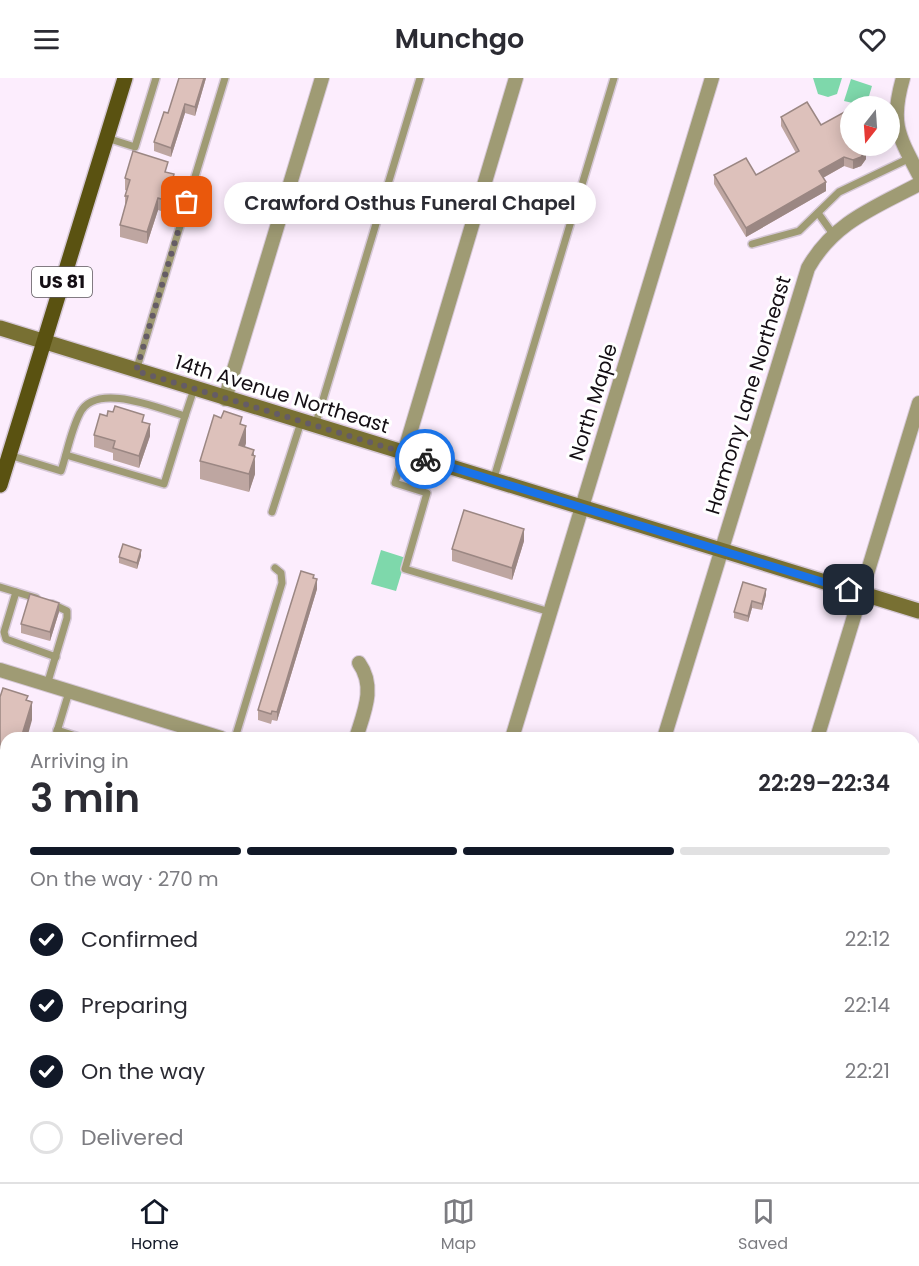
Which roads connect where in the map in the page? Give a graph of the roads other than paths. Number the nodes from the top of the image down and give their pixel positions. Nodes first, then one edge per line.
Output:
1 (125, 78) edge
2 (156, 78) edge
3 (225, 78) edge
4 (322, 78) edge
5 (420, 78) edge
6 (516, 78) edge
7 (614, 78) edge
8 (712, 78) edge
9 (903, 78) edge
10 (106, 138) junction
11 (910, 158) junction
12 (919, 175) edge
13 (919, 184) edge
14 (818, 213) junction
15 (833, 234) junction
16 (752, 244) dead end
17 (0, 328) edge
18 (44, 342) junction
19 (136, 371) junction
20 (194, 389) junction
21 (225, 399) junction
22 (919, 403) edge
23 (185, 416) junction
24 (308, 424) junction
25 (404, 453) junction
26 (9, 455) junction
27 (66, 455) junction
28 (493, 481) junction
29 (0, 485) edge
30 (582, 508) junction
31 (272, 512) dead end
32 (721, 550) junction
33 (275, 568) dead end
34 (0, 587) edge
35 (16, 592) junction
36 (861, 593) junction
37 (919, 611) edge
38 (550, 612) junction
39 (56, 657) junction
40 (359, 663) dead end
41 (0, 670) edge
42 (47, 685) junction
43 (69, 692) junction
44 (57, 732) edge
45 (201, 732) edge
46 (237, 732) edge
47 (358, 732) edge
48 (514, 732) edge
49 (666, 732) edge
50 (819, 732) edge

1 - 10 main road, US 81
2 - 10 lane
3 - 19 lane
4 - 21 street
5 - 24 lane
6 - 25 street
7 - 28 lane
8 - 30 street, North Maple
9 - 11 street
10 - 18 main road, US 81
11 - 12 street
11 - 14 lane
13 - 15 street, Harmony Lane Northeast
14 - 15 lane
14 - 16 lane
15 - 32 street, Harmony Lane Northeast
17 - 18 main road, 14th Avenue Northeast
18 - 19 main road, 14th Avenue Northeast
18 - 26 main road, US 81
19 - 20 main road, 14th Avenue Northeast
20 - 21 main road, 14th Avenue Northeast
20 - 23 lane
21 - 24 main road, 14th Avenue Northeast
22 - 36 street
23 - 27 lane
23 - 27 lane
24 - 25 main road, 14th Avenue Northeast
24 - 31 lane
25 - 28 main road, 14th Avenue Northeast
25 - 38 lane
26 - 27 lane
26 - 29 main road, US 81
28 - 30 main road, 14th Avenue Northeast
30 - 32 main road, 14th Avenue Northeast
30 - 38 street, North Maple
32 - 36 main road, 14th Avenue Northeast
32 - 49 street, Harmony Lane Northeast
33 - 46 lane
34 - 35 lane
35 - 39 lane
35 - 39 lane
36 - 37 main road, 14th Avenue Northeast
36 - 50 street
38 - 48 street, North Maple
39 - 42 lane
40 - 47 street
41 - 42 street
42 - 43 street
43 - 44 lane
43 - 45 street

